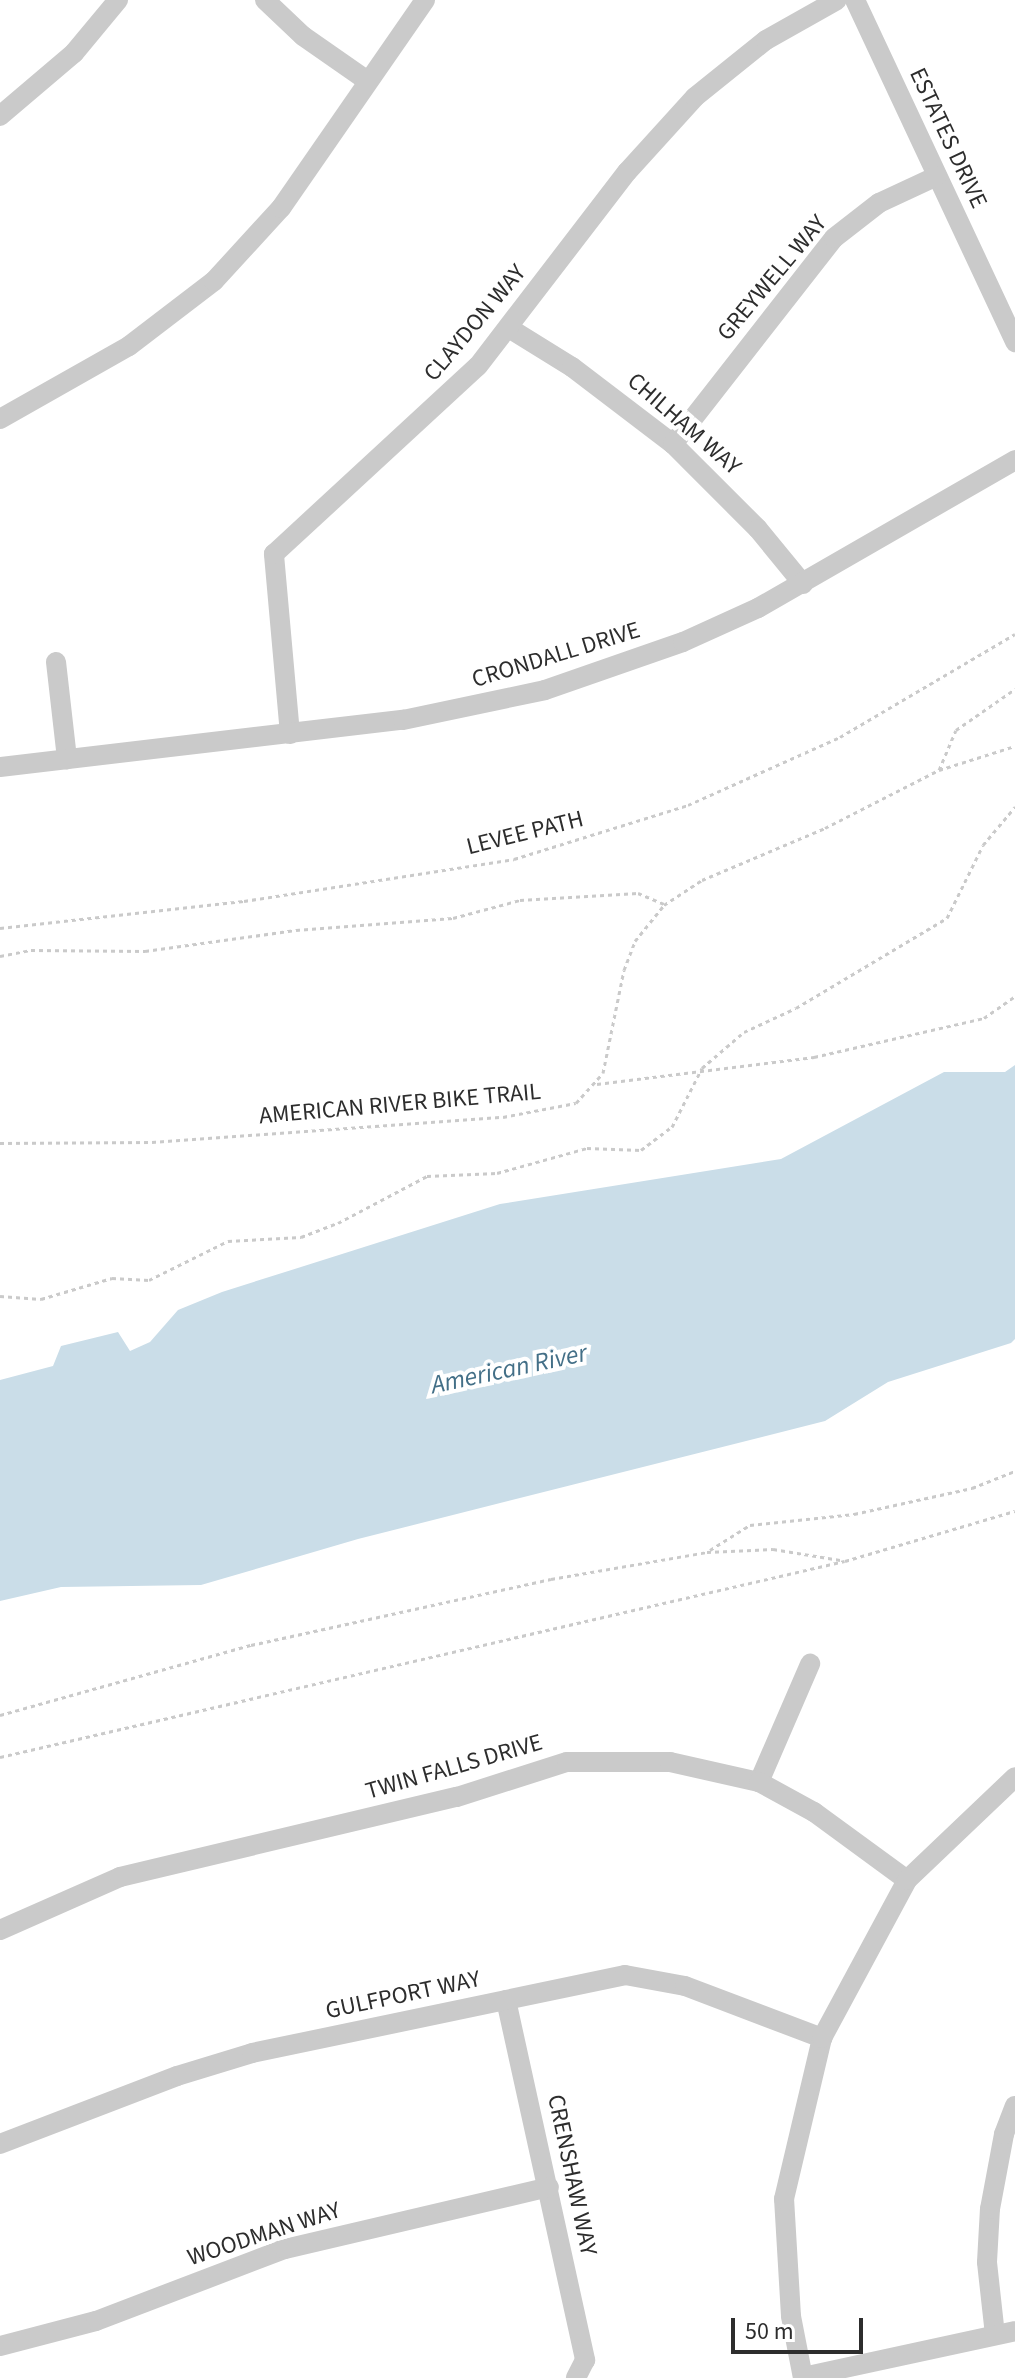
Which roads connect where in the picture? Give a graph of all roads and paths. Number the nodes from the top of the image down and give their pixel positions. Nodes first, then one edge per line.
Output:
1 (118, 0) edge
2 (265, 0) edge
3 (425, 0) edge
4 (837, 0) edge
5 (855, 0) edge
6 (366, 80) junction
7 (0, 116) edge
8 (937, 176) junction
9 (509, 328) junction
10 (1015, 342) edge
11 (0, 419) edge
12 (673, 444) junction
13 (1015, 460) edge
14 (803, 584) junction
15 (1015, 634) edge
16 (56, 662) dead end
17 (1015, 689) edge
18 (290, 734) junction
19 (1015, 746) edge
20 (67, 759) junction
21 (0, 767) edge
22 (939, 770) junction
23 (1015, 807) edge
24 (664, 905) junction
25 (0, 928) edge
26 (0, 956) edge
27 (1015, 996) edge
28 (702, 1068) junction
29 (597, 1084) junction
30 (0, 1143) edge
31 (0, 1296) edge
32 (1015, 1471) edge
33 (1015, 1511) edge
34 (707, 1552) junction
35 (845, 1561) junction
36 (810, 1664) dead end
37 (0, 1715) edge
38 (0, 1757) edge
39 (1015, 1777) edge
40 (759, 1782) junction
41 (907, 1880) junction
42 (0, 1930) edge
43 (506, 2000) junction
44 (822, 2038) junction
45 (1015, 2106) edge
46 (0, 2144) edge
47 (549, 2187) junction
48 (1005, 2333) edge
49 (0, 2346) edge
50 (581, 2369) edge
51 (803, 2378) edge

1 - 7 street
2 - 6 street
3 - 6 street
4 - 9 street, CLAYDON WAY
5 - 8 street, ESTATES DRIVE
6 - 11 street
8 - 10 street, ESTATES DRIVE
8 - 12 street, GREYWELL WAY
9 - 12 street, CHILHAM WAY
9 - 18 street, CLAYDON WAY
12 - 14 street, CHILHAM WAY
13 - 14 street, CRONDALL DRIVE
14 - 18 street, CRONDALL DRIVE
15 - 25 path, LEVEE PATH
16 - 20 street
17 - 22 path
18 - 20 street, CRONDALL DRIVE
19 - 22 path
20 - 21 street, CRONDALL DRIVE
22 - 24 path
23 - 28 path
24 - 26 path
24 - 29 path
27 - 28 path
28 - 29 path
28 - 31 path
29 - 30 path, AMERICAN RIVER BIKE TRAIL
32 - 34 path
33 - 35 path
34 - 35 path
34 - 37 path
35 - 38 path
36 - 40 street
39 - 41 street
40 - 41 street, TWIN FALLS DRIVE
40 - 42 street, TWIN FALLS DRIVE
41 - 44 street
43 - 44 street, GULFPORT WAY
43 - 46 street, GULFPORT WAY
43 - 47 street, CRENSHAW WAY
44 - 51 street
45 - 48 street
47 - 49 street, WOODMAN WAY
47 - 50 street, CRENSHAW WAY
48 - 51 street

